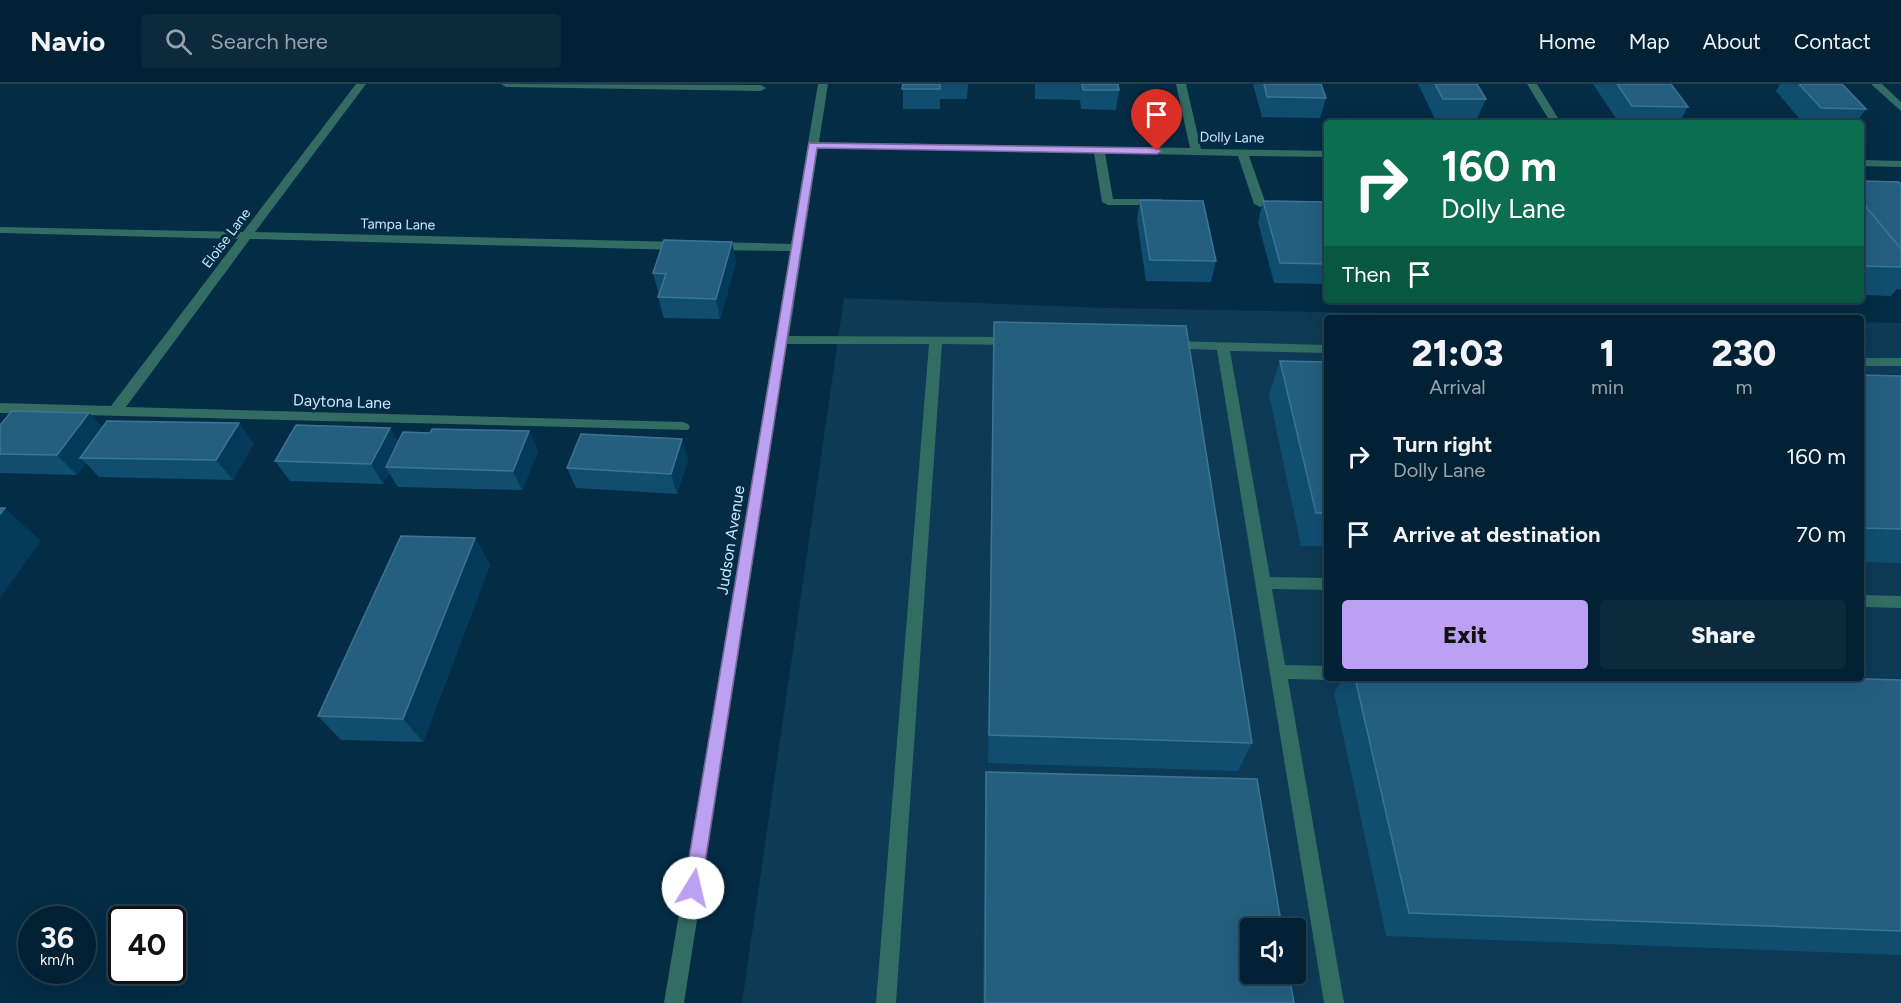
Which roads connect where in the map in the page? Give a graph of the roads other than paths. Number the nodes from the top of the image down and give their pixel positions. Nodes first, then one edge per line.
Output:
1 (360, 84) edge
2 (506, 84) edge
3 (823, 84) edge
4 (1181, 84) edge
5 (1532, 84) edge
6 (1876, 84) edge
7 (761, 88) dead end
8 (1901, 108) edge
9 (1554, 120) edge
10 (813, 145) junction
11 (1099, 150) junction
12 (1196, 152) junction
13 (1242, 153) junction
14 (1324, 154) edge
15 (1864, 164) edge
16 (1899, 166) edge
17 (1173, 202) edge
18 (1260, 204) dead end
19 (0, 230) edge
20 (247, 236) junction
21 (796, 248) junction
22 (780, 340) junction
23 (936, 340) junction
24 (1031, 342) edge
25 (1151, 344) edge
26 (1223, 346) junction
27 (1324, 349) edge
28 (1864, 362) edge
29 (1901, 362) edge
30 (0, 408) edge
31 (115, 411) junction
32 (683, 428) dead end
33 (1263, 582) junction
34 (1324, 584) edge
35 (1864, 601) edge
36 (1901, 602) edge
37 (1278, 672) junction
38 (1324, 673) edge
39 (674, 1003) edge
40 (886, 1003) edge
41 (1334, 1003) edge

1 - 20 street, Eloise Lane
2 - 7 street
3 - 10 street, Judson Avenue
4 - 12 street
5 - 9 street
6 - 8 street
10 - 11 street, Dolly Lane
10 - 21 street, Judson Avenue
11 - 12 street, Dolly Lane
11 - 17 street
12 - 13 street, Dolly Lane
13 - 14 street, Dolly Lane
13 - 18 street
15 - 16 street
19 - 20 street, Tampa Lane
20 - 21 street, Tampa Lane
20 - 31 street, Eloise Lane
21 - 22 street, Judson Avenue
22 - 23 street
22 - 39 street, Judson Avenue
23 - 24 street
23 - 40 street
25 - 26 street
26 - 27 street
26 - 33 street
28 - 29 street
30 - 31 street, Daytona Lane
31 - 32 street, Daytona Lane
33 - 34 street
33 - 37 street
35 - 36 street
37 - 38 street
37 - 41 street

